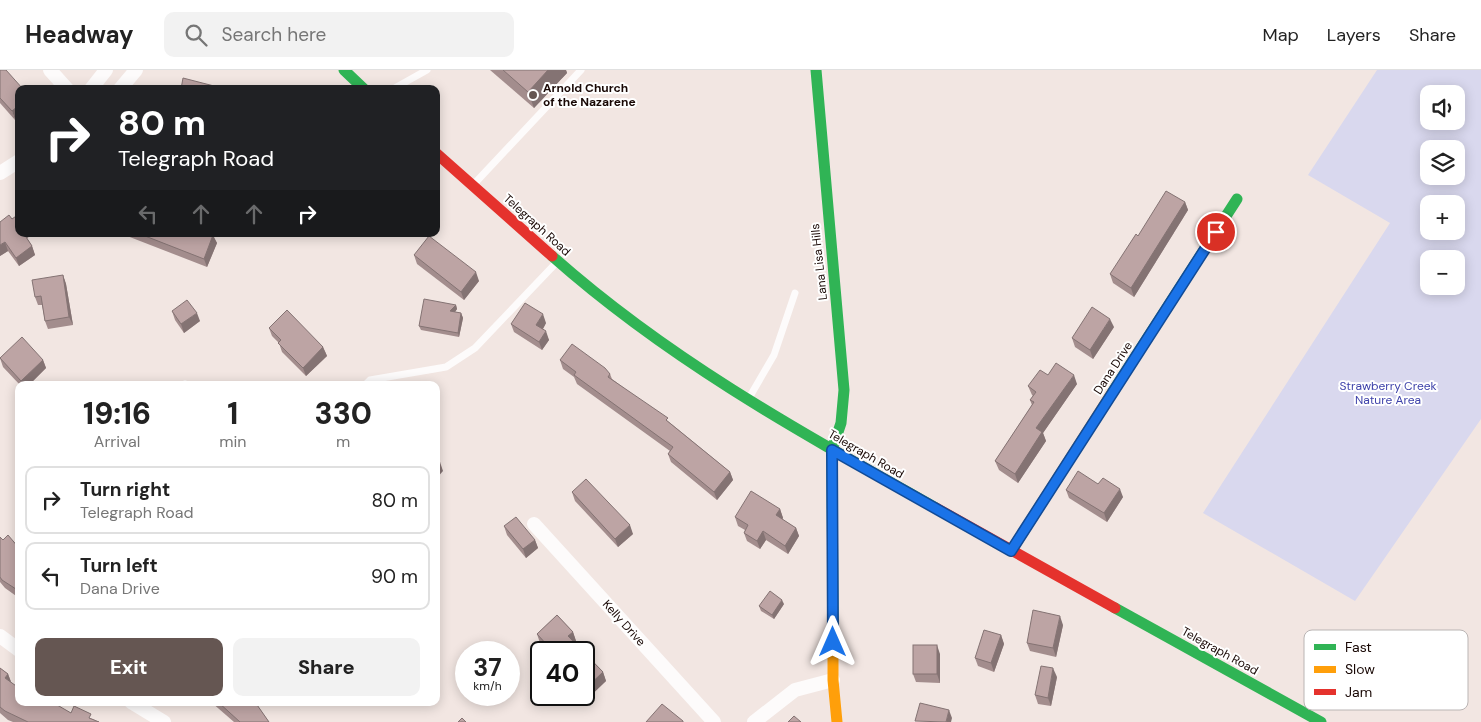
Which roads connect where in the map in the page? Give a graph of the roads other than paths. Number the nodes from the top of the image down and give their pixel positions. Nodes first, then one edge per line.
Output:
1 (50, 70) edge
2 (106, 70) edge
3 (136, 70) edge
4 (344, 70) edge
5 (426, 70) edge
6 (816, 70) edge
7 (578, 71) edge
8 (63, 85) edge
9 (94, 85) edge
10 (123, 85) edge
11 (360, 85) edge
12 (400, 85) edge
13 (440, 157) edge
14 (15, 164) edge
15 (0, 173) edge
16 (473, 186) junction
17 (1237, 199) dead end
18 (557, 262) junction
19 (795, 293) dead end
20 (369, 381) edge
21 (748, 401) junction
22 (832, 450) junction
23 (534, 524) dead end
24 (1011, 551) junction
25 (0, 636) edge
26 (15, 647) edge
27 (833, 680) junction
28 (138, 706) edge
29 (164, 722) edge
30 (714, 722) edge
31 (754, 722) edge
32 (837, 722) edge
33 (1321, 722) edge

1 - 8 street
2 - 9 street
3 - 10 street
4 - 11 main road
5 - 12 lane
6 - 22 main road, Lana Lisa Hills
7 - 16 lane
13 - 16 main road, Telegraph Road
14 - 15 street
16 - 18 main road, Telegraph Road
17 - 24 main road, Dana Drive
18 - 20 lane
18 - 21 main road, Telegraph Road
19 - 21 lane
21 - 22 main road, Telegraph Road
22 - 24 main road, Telegraph Road
22 - 27 main road, Lana Lisa Hills
23 - 30 street, Kelly Drive
24 - 33 main road, Telegraph Road
25 - 26 street
27 - 31 street
27 - 32 main road, Lana Lisa Hills
28 - 29 street

